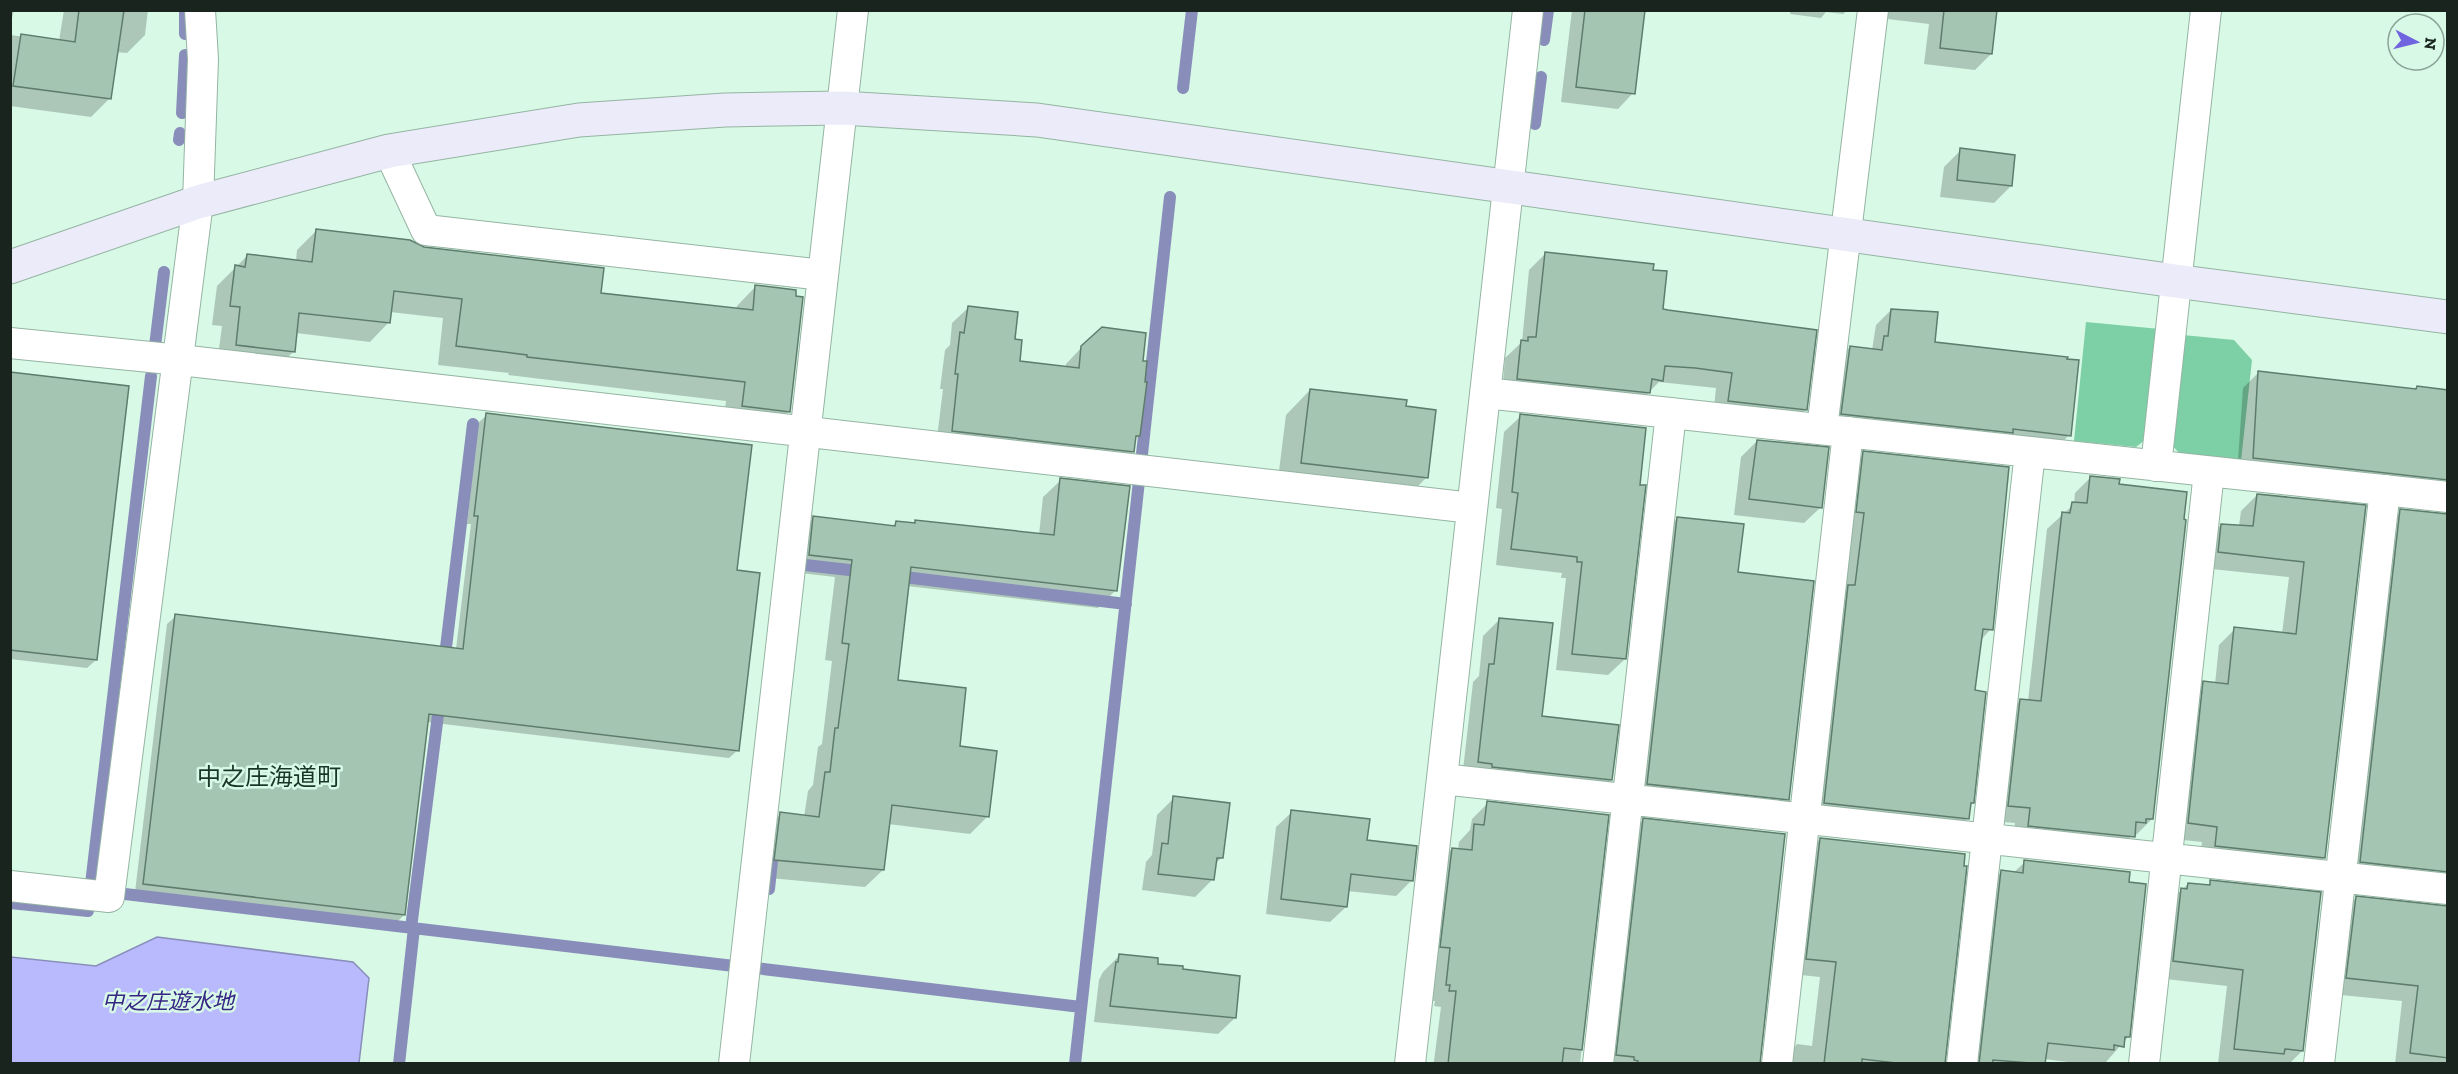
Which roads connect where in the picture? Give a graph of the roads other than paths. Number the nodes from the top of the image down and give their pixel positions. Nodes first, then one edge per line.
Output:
1 (200, 10) edge
2 (853, 10) edge
3 (1528, 10) edge
4 (1873, 10) edge
5 (2206, 10) edge
6 (842, 108) junction
7 (389, 151) junction
8 (1508, 187) junction
9 (198, 202) junction
10 (1847, 235) junction
11 (10, 267) edge
12 (823, 275) junction
13 (2175, 281) junction
14 (2448, 317) edge
15 (10, 343) edge
16 (180, 360) junction
17 (1485, 393) junction
18 (1671, 413) junction
19 (1835, 430) junction
20 (805, 432) junction
21 (2030, 452) junction
22 (2156, 465) junction
23 (2210, 472) junction
24 (2385, 490) junction
25 (2448, 497) edge
26 (1472, 508) junction
27 (1442, 779) junction
28 (1628, 799) junction
29 (1805, 819) junction
30 (1987, 838) junction
31 (2166, 858) junction
32 (2341, 877) junction
33 (10, 886) edge
34 (2448, 889) edge
35 (734, 1064) edge
36 (1410, 1064) edge
37 (1598, 1064) edge
38 (1777, 1064) edge
39 (1962, 1064) edge
40 (2144, 1064) edge
41 (2319, 1064) edge

1 - 9 street
2 - 6 street
3 - 8 street
4 - 10 street
5 - 13 street
6 - 7 street
6 - 8 street
6 - 12 street
7 - 9 street
7 - 12 street
8 - 10 street
8 - 17 street
9 - 11 street
9 - 16 street
10 - 13 street
10 - 19 street
12 - 20 street
13 - 14 street
13 - 22 street
15 - 16 street
16 - 20 street
16 - 33 street
17 - 18 street
17 - 26 street
18 - 19 street
18 - 28 street
19 - 21 street
19 - 29 street
20 - 26 street
20 - 35 street
21 - 22 street
21 - 30 street
22 - 23 street
23 - 24 street
23 - 31 street
24 - 25 street
24 - 32 street
26 - 27 street
27 - 28 street
27 - 36 street
28 - 29 street
28 - 37 street
29 - 30 street
29 - 38 street
30 - 31 street
30 - 39 street
31 - 32 street
31 - 40 street
32 - 34 street
32 - 41 street

